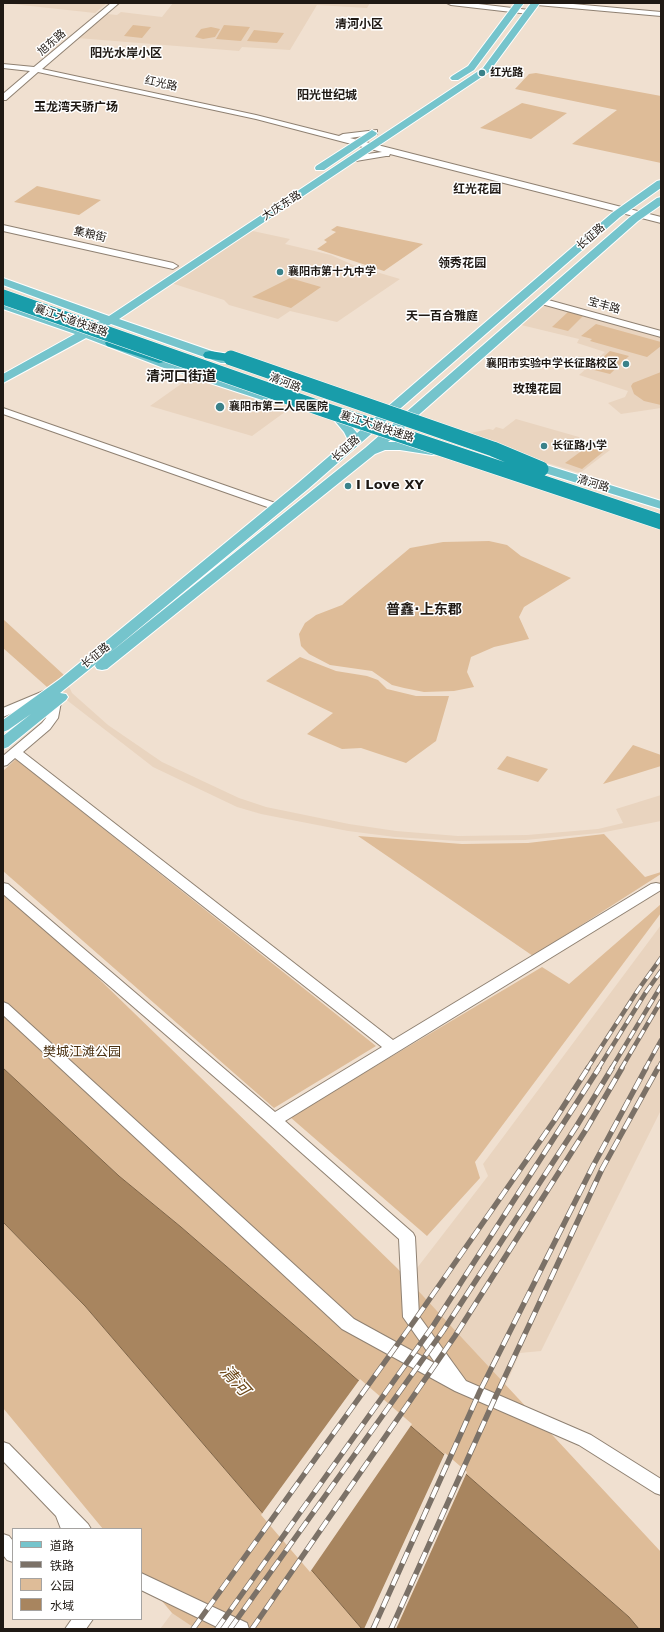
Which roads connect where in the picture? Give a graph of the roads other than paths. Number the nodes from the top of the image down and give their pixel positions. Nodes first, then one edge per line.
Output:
1 (114, 3) edge
2 (451, 3) edge
3 (536, 3) edge
4 (517, 7) edge
5 (529, 12) junction
6 (661, 14) edge
7 (3, 66) edge
8 (37, 70) junction
9 (3, 98) edge
10 (374, 132) junction
11 (390, 134) junction
12 (326, 136) junction
13 (357, 143) junction
14 (372, 147) junction
15 (343, 153) junction
16 (404, 155) junction
17 (356, 158) junction
18 (661, 183) edge
19 (661, 200) edge
20 (623, 210) junction
21 (640, 215) junction
22 (661, 220) edge
23 (3, 228) edge
24 (172, 266) junction
25 (3, 281) edge
26 (3, 289) edge
27 (3, 298) edge
28 (541, 301) junction
29 (3, 305) edge
30 (98, 315) junction
31 (110, 320) junction
32 (78, 333) junction
33 (661, 334) edge
34 (112, 343) junction
35 (210, 355) junction
36 (3, 370) edge
37 (3, 379) edge
38 (424, 403) junction
39 (395, 406) junction
40 (349, 407) junction
41 (3, 412) edge
42 (383, 417) junction
43 (340, 420) junction
44 (402, 422) junction
45 (368, 430) junction
46 (386, 436) junction
47 (452, 439) junction
48 (355, 441) junction
49 (432, 450) junction
50 (370, 451) junction
51 (661, 505) edge
52 (277, 507) junction
53 (631, 508) junction
54 (661, 512) edge
55 (661, 522) edge
56 (661, 528) edge
57 (59, 693) junction
58 (3, 713) edge
59 (25, 717) junction
60 (3, 728) edge
61 (9, 748) edge
62 (3, 762) edge
63 (3, 887) edge
64 (656, 887) dead end
65 (3, 1008) edge
66 (392, 1047) junction
67 (274, 1120) junction
68 (461, 1386) junction
69 (3, 1449) edge
70 (661, 1488) edge
71 (64, 1512) junction
72 (70, 1528) edge
73 (81, 1528) edge
74 (3, 1542) edge
75 (12, 1553) edge
76 (142, 1581) edge
77 (83, 1620) edge
78 (74, 1629) edge
79 (240, 1629) edge

1 - 8 street, 旭东路
2 - 4 street
3 - 5 main road, 大庆东路
3 - 6 street
4 - 5 street
4 - 10 main road, 大庆东路
5 - 11 main road, 大庆东路
7 - 8 street, 红光路
8 - 9 street, 旭东路
8 - 12 street, 红光路
10 - 12 street
10 - 13 main road, 大庆东路
11 - 14 main road, 大庆东路
11 - 16 street
12 - 13 street, 红光路
12 - 15 street
13 - 14 street, 红光路
13 - 15 main road, 大庆东路
14 - 16 street, 红光路
14 - 17 main road, 大庆东路
15 - 24 main road, 大庆东路
16 - 17 street
16 - 20 street, 红光路
17 - 31 main road, 大庆东路
18 - 20 main road, 长征路
19 - 21 main road, 长征路
20 - 21 street, 红光路
20 - 39 main road, 长征路
21 - 22 street, 红光路
21 - 28 main road, 长征路
23 - 24 street, 集粮街
24 - 30 main road, 大庆东路
25 - 30 main road, 清河路
26 - 53 highway, 襄江大道快速路
27 - 53 highway, 襄江大道快速路, bridge
28 - 33 street, 宝丰路
28 - 38 main road, 长征路
29 - 32 main road, 清河路
30 - 31 main road, 清河路
30 - 32 main road, 大庆东路
31 - 32 main road, 大庆东路
31 - 35 main road, 清河路
32 - 34 main road, 清河路
32 - 36 main road, 大庆东路
32 - 37 main road, 大庆东路
34 - 43 main road, 清河路
34 - 53 highway, bridge
35 - 40 main road, 清河路
35 - 53 highway, bridge
38 - 44 main road, 长征路
38 - 47 main road
39 - 40 main road
39 - 42 main road, 长征路
40 - 42 main road, 清河路
41 - 52 street
42 - 44 main road, 清河路
42 - 45 main road, 长征路
43 - 45 main road, 清河路
43 - 48 main road
44 - 46 main road, 长征路
44 - 47 main road, 清河路
45 - 46 main road, 清河路
45 - 48 main road, 长征路
46 - 49 main road, 清河路
46 - 50 main road, 长征路
47 - 51 main road, 清河路
48 - 52 main road, 长征路
49 - 50 main road
49 - 56 main road, 清河路
50 - 57 main road, 长征路
52 - 57 main road, 长征路
53 - 54 highway, 襄江大道快速路
53 - 55 highway, 襄江大道快速路, bridge
57 - 58 street
57 - 59 main road
57 - 61 street
59 - 60 main road
59 - 61 main road
61 - 62 street
61 - 66 street
63 - 67 street
64 - 66 street
65 - 68 street
66 - 67 street
67 - 68 street
68 - 70 street
69 - 71 street
71 - 72 street
71 - 73 street
74 - 75 street
76 - 79 street
77 - 78 street

